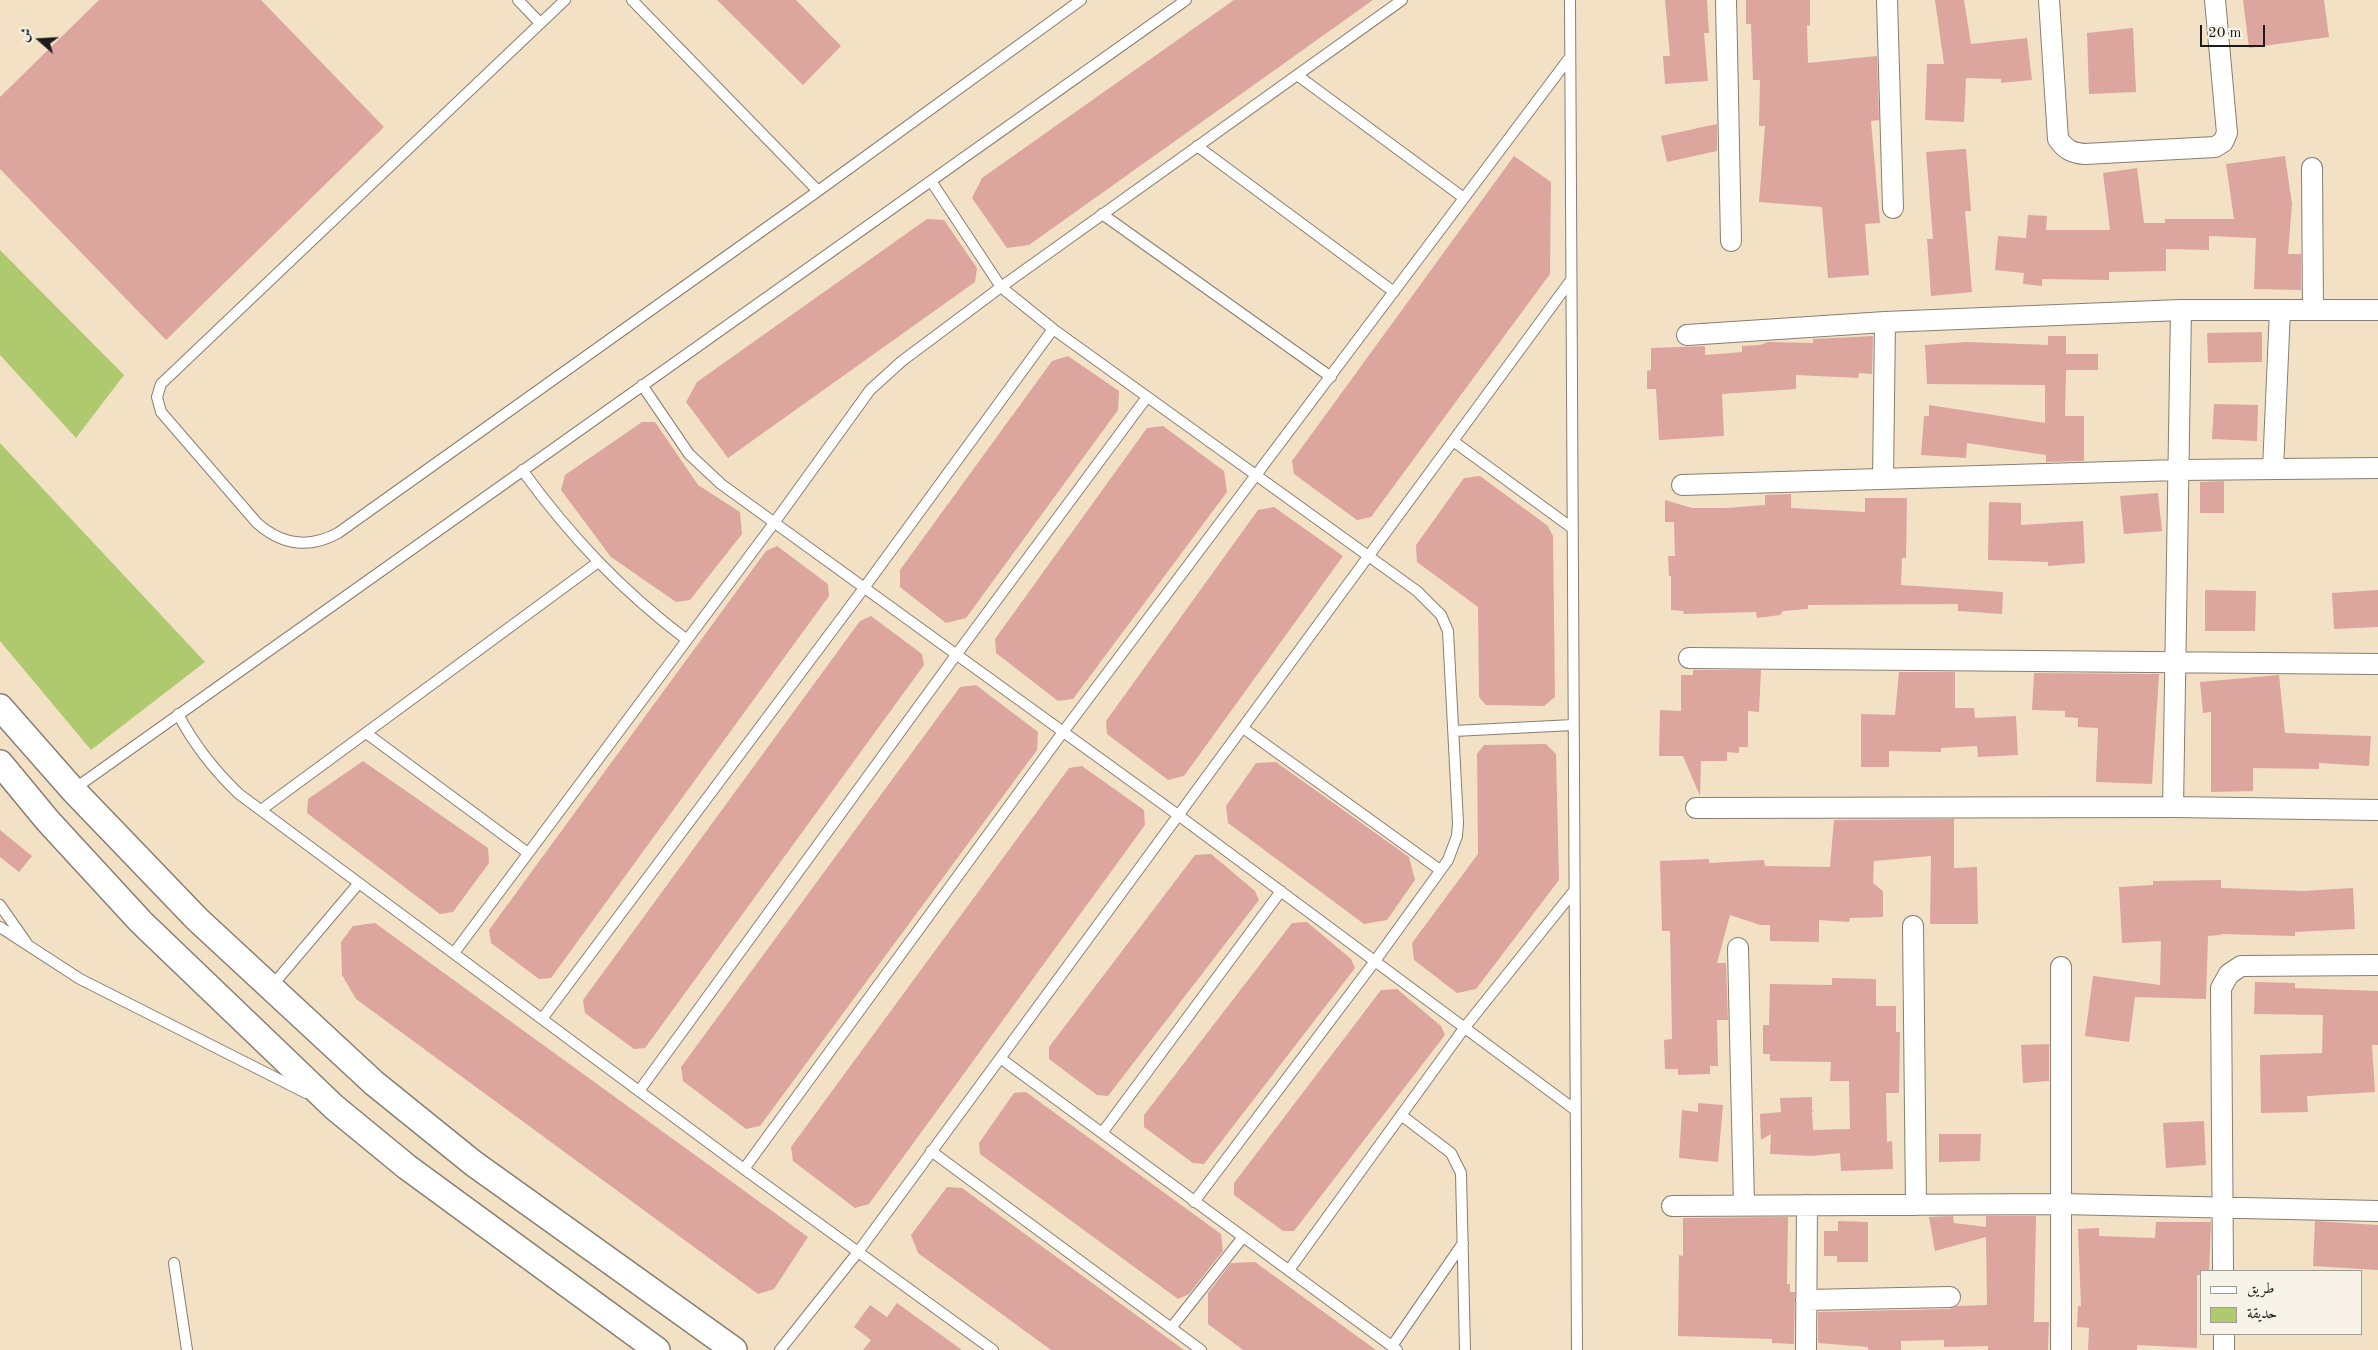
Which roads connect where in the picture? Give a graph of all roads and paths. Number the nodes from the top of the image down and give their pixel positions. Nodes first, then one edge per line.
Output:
1 (518, 0) edge
2 (564, 0) edge
3 (632, 0) edge
4 (1081, 0) edge
5 (1186, 0) edge
6 (1402, 0) edge
7 (1570, 0) edge
8 (1726, 0) edge
9 (1887, 0) edge
10 (2049, 0) edge
11 (2215, 0) edge
12 (540, 23) junction
13 (1570, 57) junction
14 (1297, 75) junction
15 (1197, 146) junction
16 (2312, 168) dead end
17 (931, 181) junction
18 (818, 191) junction
19 (1464, 198) junction
20 (1893, 208) dead end
21 (1102, 214) junction
22 (1731, 241) dead end
23 (1572, 280) junction
24 (1001, 287) junction
25 (1394, 292) junction
26 (2181, 310) junction
27 (2280, 310) junction
28 (2313, 310) junction
29 (2378, 310) edge
30 (1885, 322) junction
31 (1053, 328) junction
32 (1687, 335) dead end
33 (1331, 377) junction
34 (642, 385) junction
35 (1147, 397) junction
36 (1453, 442) junction
37 (2378, 468) edge
38 (2273, 469) junction
39 (522, 470) junction
40 (2178, 470) junction
41 (1256, 476) junction
42 (1883, 478) junction
43 (1682, 485) dead end
44 (774, 523) junction
45 (1572, 528) junction
46 (1368, 557) junction
47 (597, 563) junction
48 (864, 588) junction
49 (687, 640) junction
50 (956, 655) junction
51 (1690, 658) dead end
52 (2175, 664) junction
53 (2378, 664) edge
54 (0, 707) edge
55 (178, 714) junction
56 (1573, 725) junction
57 (1242, 728) junction
58 (1454, 731) junction
59 (1063, 732) junction
60 (366, 733) junction
61 (0, 763) edge
62 (73, 790) junction
63 (2173, 807) junction
64 (1696, 808) dead end
65 (261, 810) junction
66 (2378, 810) edge
67 (1178, 816) junction
68 (528, 853) junction
69 (1440, 870) junction
70 (360, 883) junction
71 (1281, 891) junction
72 (1574, 891) junction
73 (0, 904) edge
74 (1913, 926) dead end
75 (0, 927) edge
76 (1738, 948) dead end
77 (31, 949) junction
78 (454, 953) junction
79 (1375, 961) junction
80 (2378, 965) edge
81 (2061, 967) dead end
82 (270, 988) junction
83 (542, 1019) junction
84 (1466, 1027) junction
85 (1000, 1058) junction
86 (639, 1091) junction
87 (334, 1107) junction
88 (1574, 1109) junction
89 (1402, 1115) junction
90 (1102, 1133) junction
91 (931, 1151) junction
92 (744, 1169) junction
93 (1194, 1202) junction
94 (2062, 1204) junction
95 (1807, 1205) junction
96 (1916, 1205) junction
97 (1672, 1206) dead end
98 (1744, 1206) junction
99 (2222, 1208) junction
100 (2378, 1211) edge
101 (1243, 1237) junction
102 (1463, 1243) junction
103 (858, 1252) junction
104 (174, 1263) dead end
105 (1289, 1270) junction
106 (2223, 1270) edge
107 (1950, 1297) dead end
108 (1806, 1300) junction
109 (1171, 1328) junction
110 (2224, 1335) edge
111 (1395, 1348) edge
112 (186, 1350) edge
113 (657, 1350) edge
114 (734, 1350) edge
115 (780, 1350) edge
116 (993, 1350) edge
117 (1201, 1350) edge
118 (1465, 1350) edge
119 (1577, 1350) edge
120 (1806, 1350) edge
121 (2061, 1350) edge
122 (2224, 1350) edge

1 - 12 lane
2 - 12 lane
3 - 18 lane
4 - 18 lane
5 - 17 lane
6 - 14 lane
7 - 13 lane
8 - 22 street
9 - 20 street
10 - 11 street
12 - 18 lane
13 - 19 lane
13 - 23 lane
14 - 15 lane
14 - 19 lane
15 - 21 lane
15 - 25 lane
16 - 28 street
17 - 24 lane
17 - 34 lane
19 - 25 lane
21 - 24 lane
21 - 33 lane
23 - 36 lane
23 - 45 lane
24 - 31 lane
24 - 44 lane
25 - 33 lane
26 - 27 street
26 - 30 street
26 - 40 street
27 - 28 street
27 - 38 street
28 - 29 street
30 - 32 street
30 - 42 street
31 - 35 lane
31 - 48 lane
33 - 41 lane
34 - 39 lane
34 - 44 lane
35 - 41 lane
35 - 50 lane
36 - 45 lane
36 - 46 lane
37 - 38 street
38 - 40 street
39 - 47 lane
39 - 55 lane
40 - 42 street
40 - 52 street
41 - 46 lane
41 - 59 lane
42 - 43 street
44 - 48 lane
44 - 49 lane
45 - 56 lane
46 - 57 lane
46 - 58 lane
47 - 49 lane
47 - 60 lane
48 - 50 lane
48 - 83 lane
49 - 68 lane
50 - 59 lane
50 - 86 lane
51 - 52 street
52 - 53 street
52 - 63 street
54 - 62 street
55 - 62 lane
55 - 65 lane
56 - 58 lane
56 - 72 lane
57 - 67 lane
57 - 69 lane
58 - 69 lane
59 - 67 lane
59 - 92 lane
60 - 65 lane
60 - 68 lane
61 - 87 street
62 - 82 street
63 - 64 street
63 - 66 street
65 - 70 lane
67 - 71 lane
67 - 85 lane
68 - 78 lane
69 - 79 lane
70 - 78 lane
70 - 82 lane
71 - 79 lane
71 - 90 lane
72 - 84 lane
72 - 88 lane
73 - 77 lane
74 - 96 street
75 - 77 lane
76 - 98 street
77 - 87 lane
78 - 83 lane
79 - 84 lane
79 - 93 lane
80 - 99 street
81 - 94 street
82 - 114 street
83 - 86 lane
84 - 88 lane
84 - 89 lane
85 - 90 lane
85 - 91 lane
86 - 92 lane
87 - 113 street
88 - 119 lane
89 - 102 lane
89 - 105 lane
90 - 93 lane
91 - 103 lane
91 - 109 lane
92 - 103 lane
93 - 101 lane
94 - 96 street
94 - 99 street
94 - 121 street
95 - 96 street
95 - 98 street
95 - 108 street
97 - 98 street
99 - 100 street
99 - 106 street
101 - 105 lane
101 - 109 lane
102 - 111 lane
102 - 118 lane
103 - 115 lane
103 - 116 lane
104 - 112 lane
105 - 111 lane
107 - 108 street
108 - 120 street
109 - 117 lane
110 - 122 street

